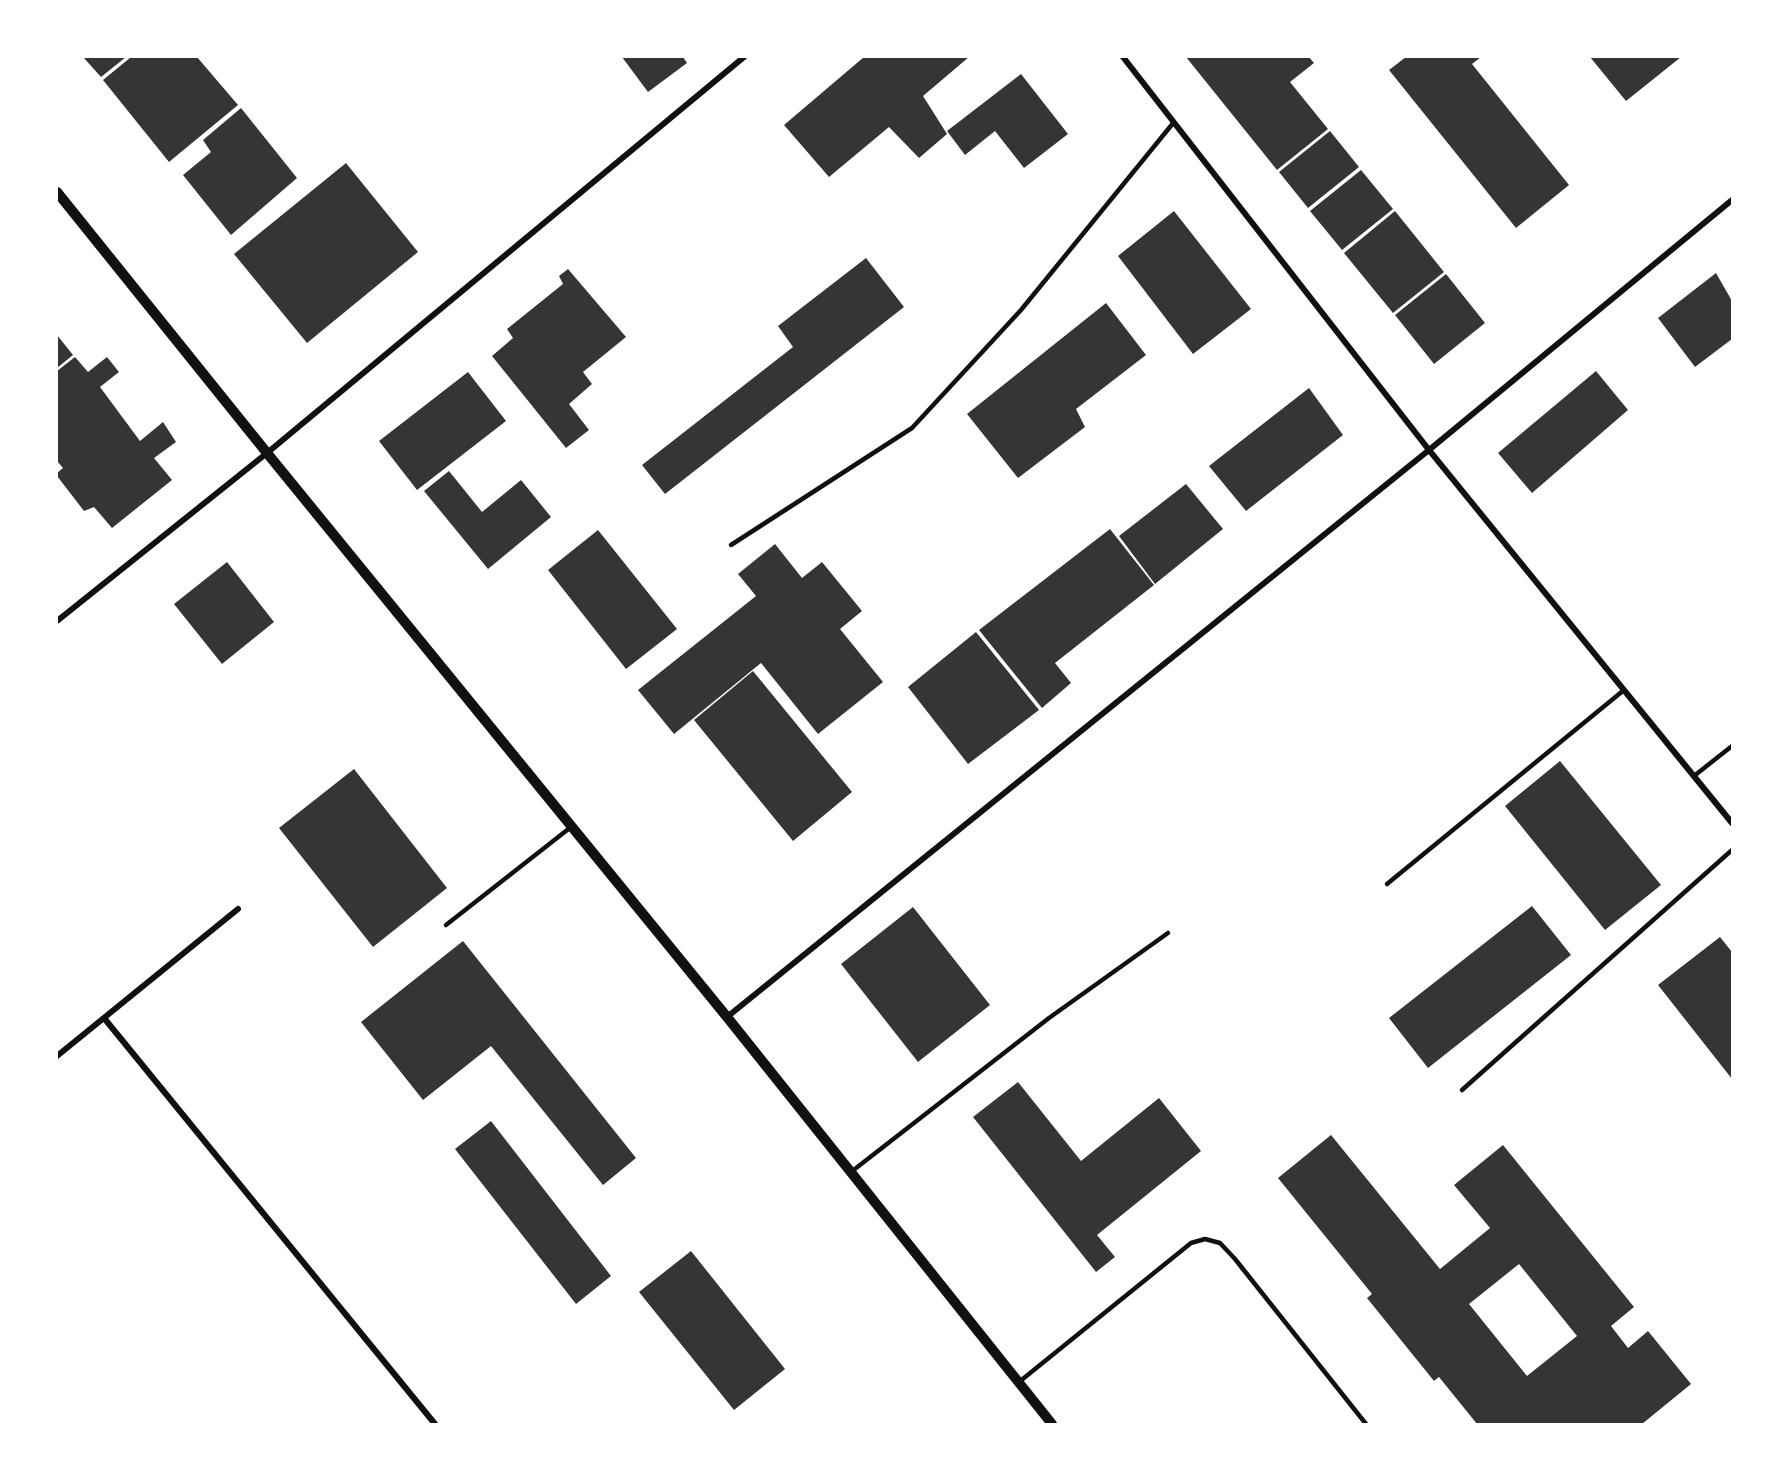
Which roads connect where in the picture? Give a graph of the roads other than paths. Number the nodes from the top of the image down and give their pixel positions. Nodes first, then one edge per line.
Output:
1 (744, 57) edge
2 (1123, 57) edge
3 (1174, 122) junction
4 (57, 192) edge
5 (1732, 200) edge
6 (1429, 450) junction
7 (267, 453) junction
8 (731, 545) dead end
9 (57, 621) edge
10 (1624, 690) junction
11 (1732, 746) edge
12 (1694, 777) junction
13 (1732, 824) edge
14 (571, 827) junction
15 (1732, 850) edge
16 (1387, 884) dead end
17 (238, 909) dead end
18 (446, 925) dead end
19 (1168, 933) dead end
20 (727, 1017) junction
21 (104, 1018) junction
22 (57, 1056) edge
23 (1462, 1090) dead end
24 (851, 1172) junction
25 (1019, 1382) junction
26 (435, 1424) edge
27 (1052, 1424) edge
28 (1366, 1424) edge

1 - 7 street
2 - 3 street
3 - 6 street
3 - 8 lane
4 - 7 street
5 - 6 street
6 - 10 street
6 - 20 street
7 - 9 street
7 - 14 street
10 - 12 street
10 - 16 lane
11 - 12 lane
12 - 13 street
14 - 18 lane
14 - 20 street
15 - 23 lane
17 - 21 street
19 - 24 lane
20 - 24 street
21 - 22 street
21 - 26 street
24 - 25 street
25 - 27 street
25 - 28 lane

